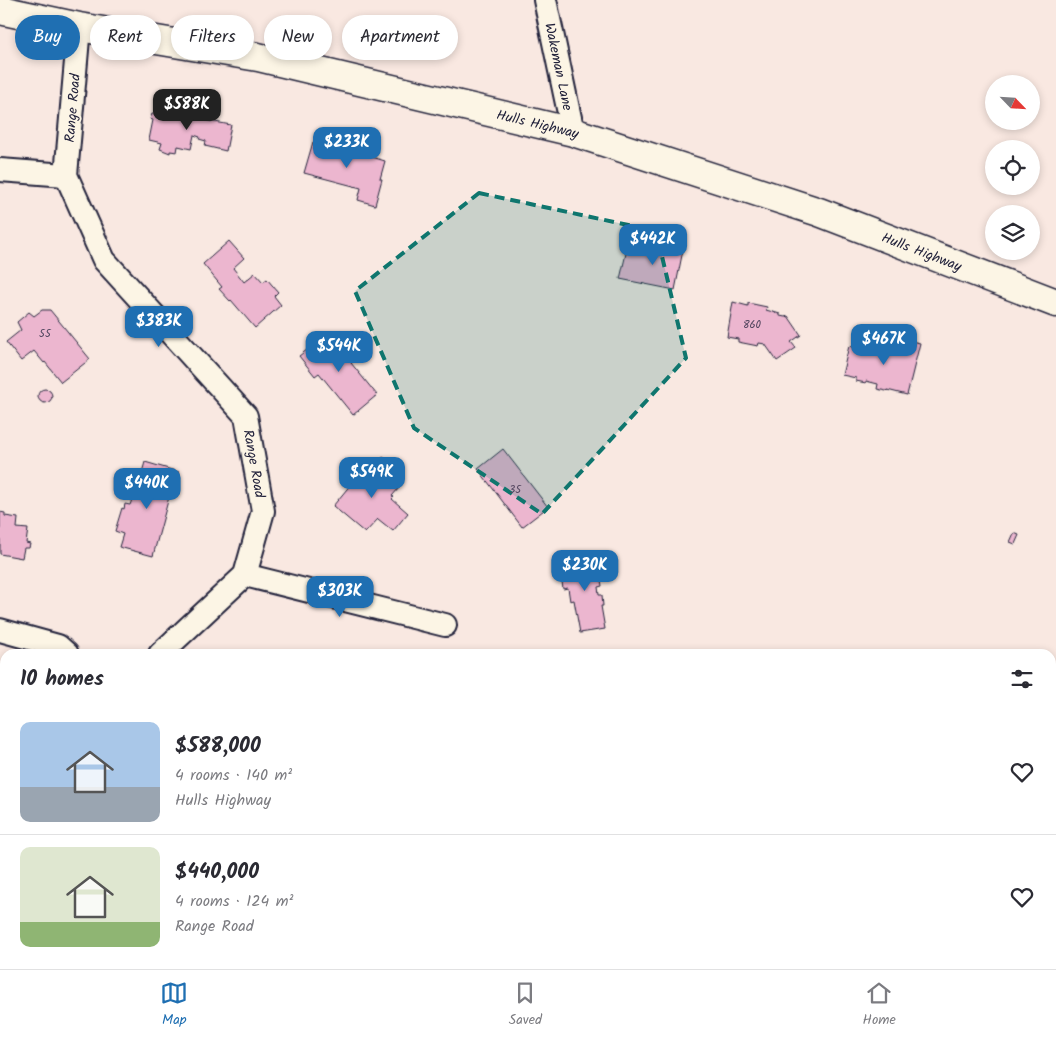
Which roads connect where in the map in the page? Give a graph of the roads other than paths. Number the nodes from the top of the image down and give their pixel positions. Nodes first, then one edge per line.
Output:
1 (545, 0) edge
2 (0, 10) edge
3 (23, 15) edge
4 (80, 27) edge
5 (76, 60) edge
6 (572, 132) junction
7 (0, 170) edge
8 (66, 175) junction
9 (1056, 303) edge
10 (245, 575) junction
11 (445, 625) dead end
12 (0, 630) edge
13 (61, 649) edge
14 (165, 649) edge

1 - 6 street, Wakeman Lane
2 - 3 street, Hulls Highway
4 - 6 street, Hulls Highway
5 - 8 street, Range Road
6 - 9 street, Hulls Highway
7 - 8 street
8 - 10 street, Range Road
10 - 11 street
10 - 14 street
12 - 13 street

